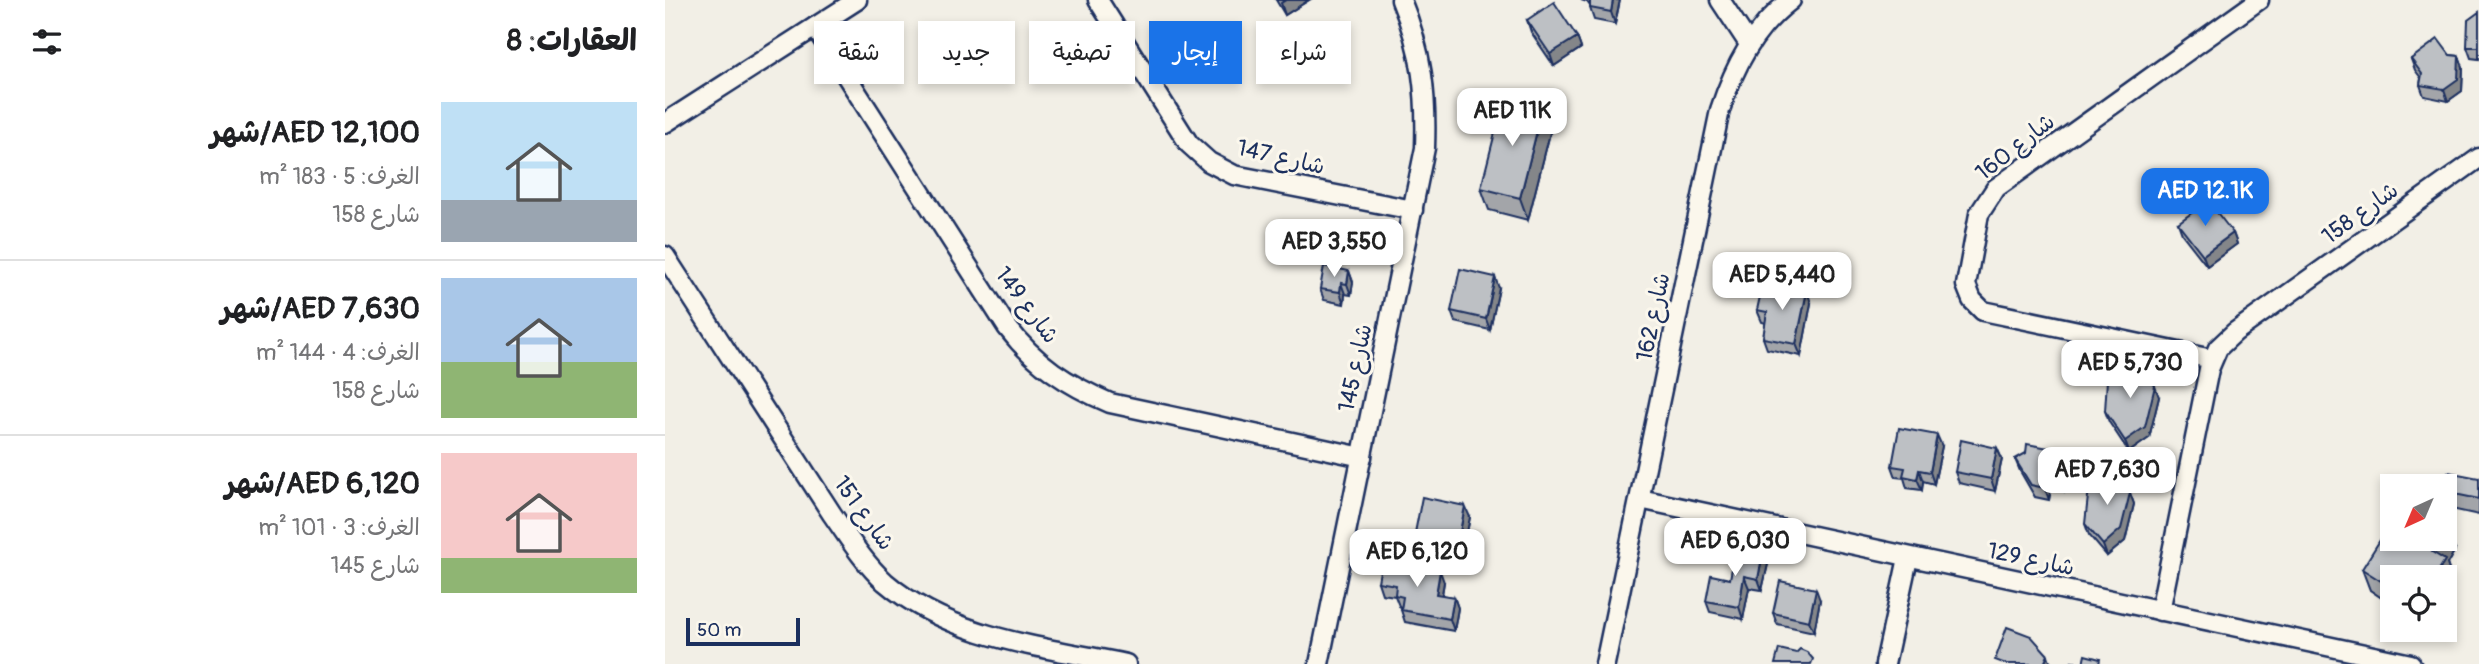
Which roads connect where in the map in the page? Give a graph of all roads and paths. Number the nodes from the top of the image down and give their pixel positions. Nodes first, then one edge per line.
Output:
1 (857, 0) edge
2 (1098, 0) edge
3 (1401, 0) edge
4 (1720, 0) edge
5 (1791, 0) edge
6 (2259, 0) edge
7 (824, 21) edge
8 (814, 28) edge
9 (1749, 44) junction
10 (851, 84) edge
11 (665, 123) edge
12 (2479, 158) edge
13 (1413, 210) junction
14 (665, 256) edge
15 (2212, 359) junction
16 (1362, 457) junction
17 (1640, 499) junction
18 (1907, 558) junction
19 (2160, 611) junction
20 (1126, 664) edge
21 (1319, 664) edge
22 (1605, 664) edge
23 (1885, 664) edge
24 (2411, 664) edge

1 - 7 street
2 - 13 street, شارع 147
3 - 13 street, شارع 145
4 - 9 street
5 - 9 street, شارع 162
6 - 15 street, شارع 160
8 - 11 street
9 - 17 street, شارع 162
10 - 16 street, شارع 149
12 - 15 street, شارع 158
13 - 16 street, شارع 145
14 - 20 street, شارع 151
15 - 19 street, شارع 158
16 - 21 street, شارع 145
17 - 18 street, شارع 129
17 - 22 street, شارع 162
18 - 19 street, شارع 129
18 - 23 street
19 - 24 street, شارع 129

